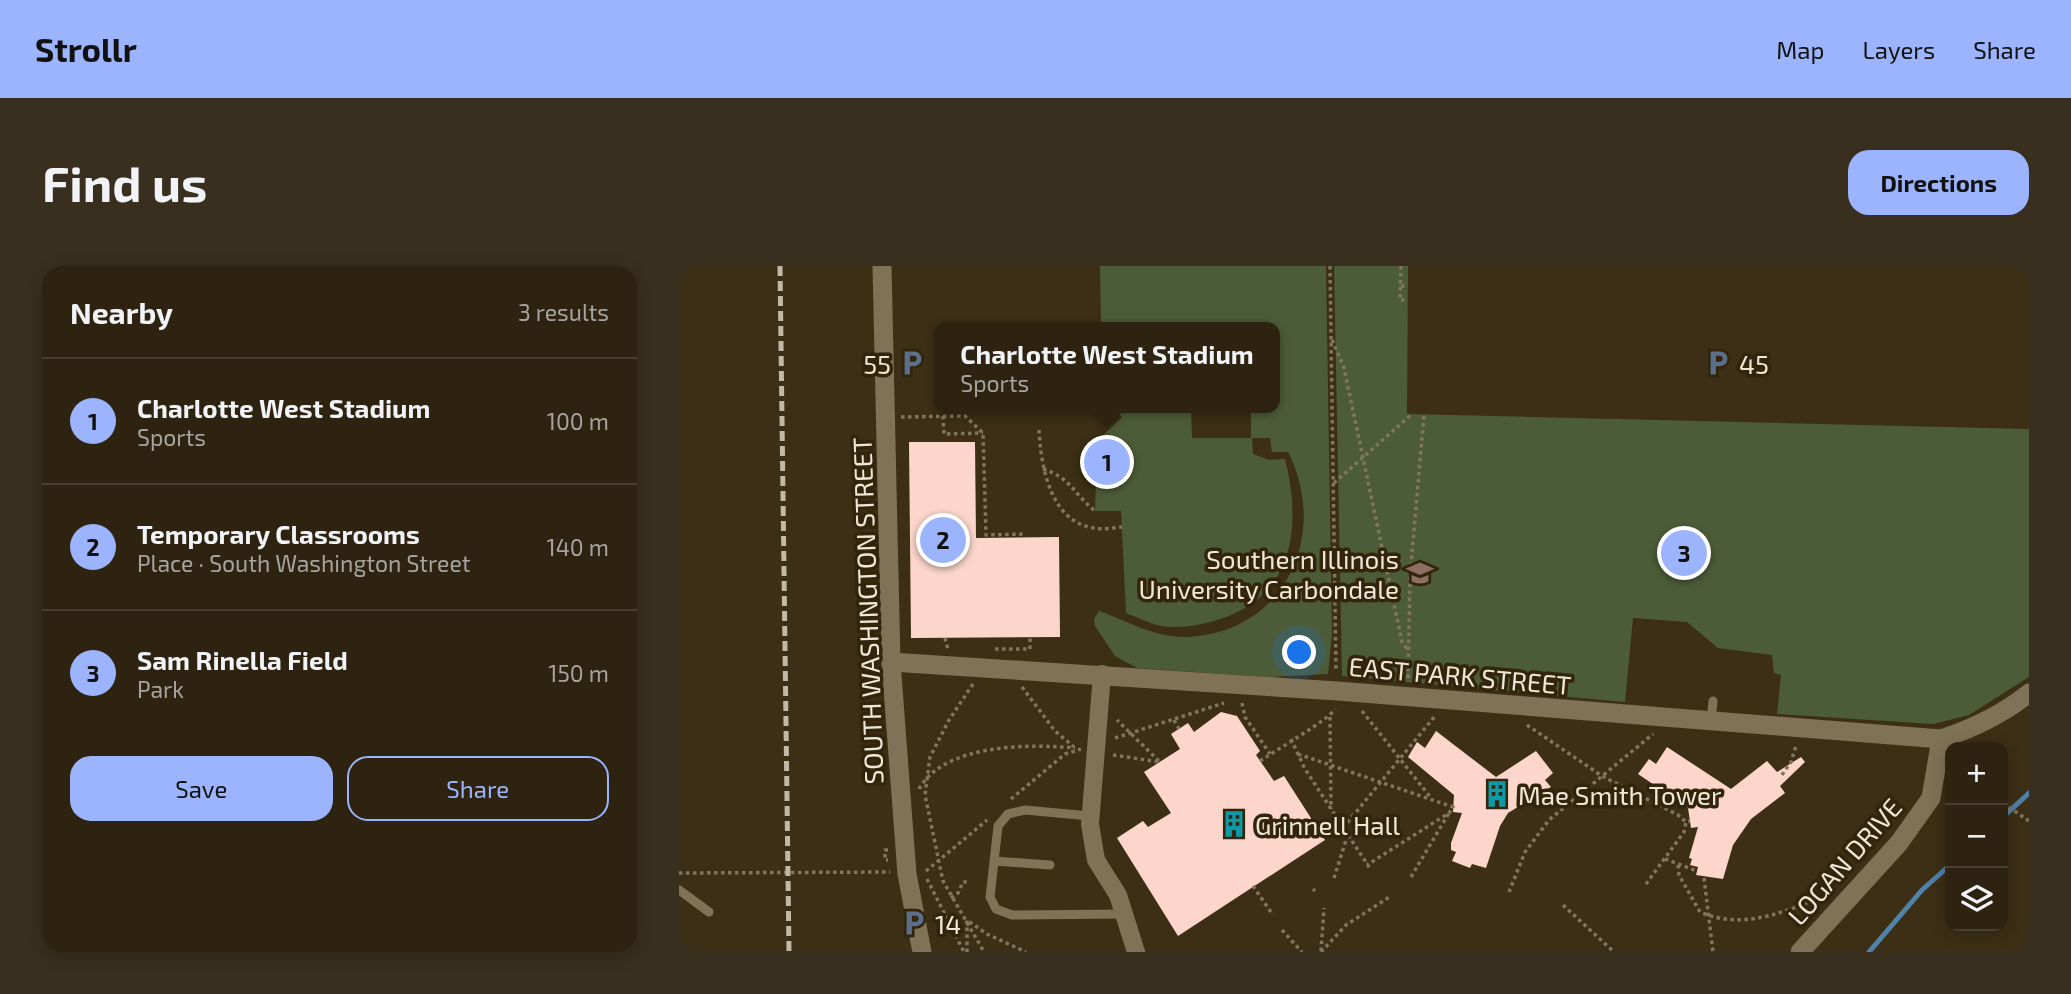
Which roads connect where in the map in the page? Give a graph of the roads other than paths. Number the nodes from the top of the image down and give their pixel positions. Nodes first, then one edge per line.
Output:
1 (882, 266) edge
2 (891, 662) junction
3 (1102, 674) junction
4 (2029, 693) edge
5 (1941, 739) junction
6 (1090, 816) junction
7 (994, 861) junction
8 (1050, 865) dead end
9 (679, 890) edge
10 (709, 912) dead end
11 (1125, 914) junction
12 (922, 952) edge
13 (1136, 952) edge
14 (1800, 952) edge

1 - 2 street, SOUTH WASHINGTON STREET
2 - 3 street, EAST PARK STREET
2 - 12 street, SOUTH WASHINGTON STREET
3 - 5 street, EAST PARK STREET
3 - 6 street
4 - 5 street
5 - 14 street, LOGAN DRIVE
6 - 7 lane
6 - 11 street
7 - 8 lane
7 - 11 lane
9 - 10 lane
11 - 13 street

